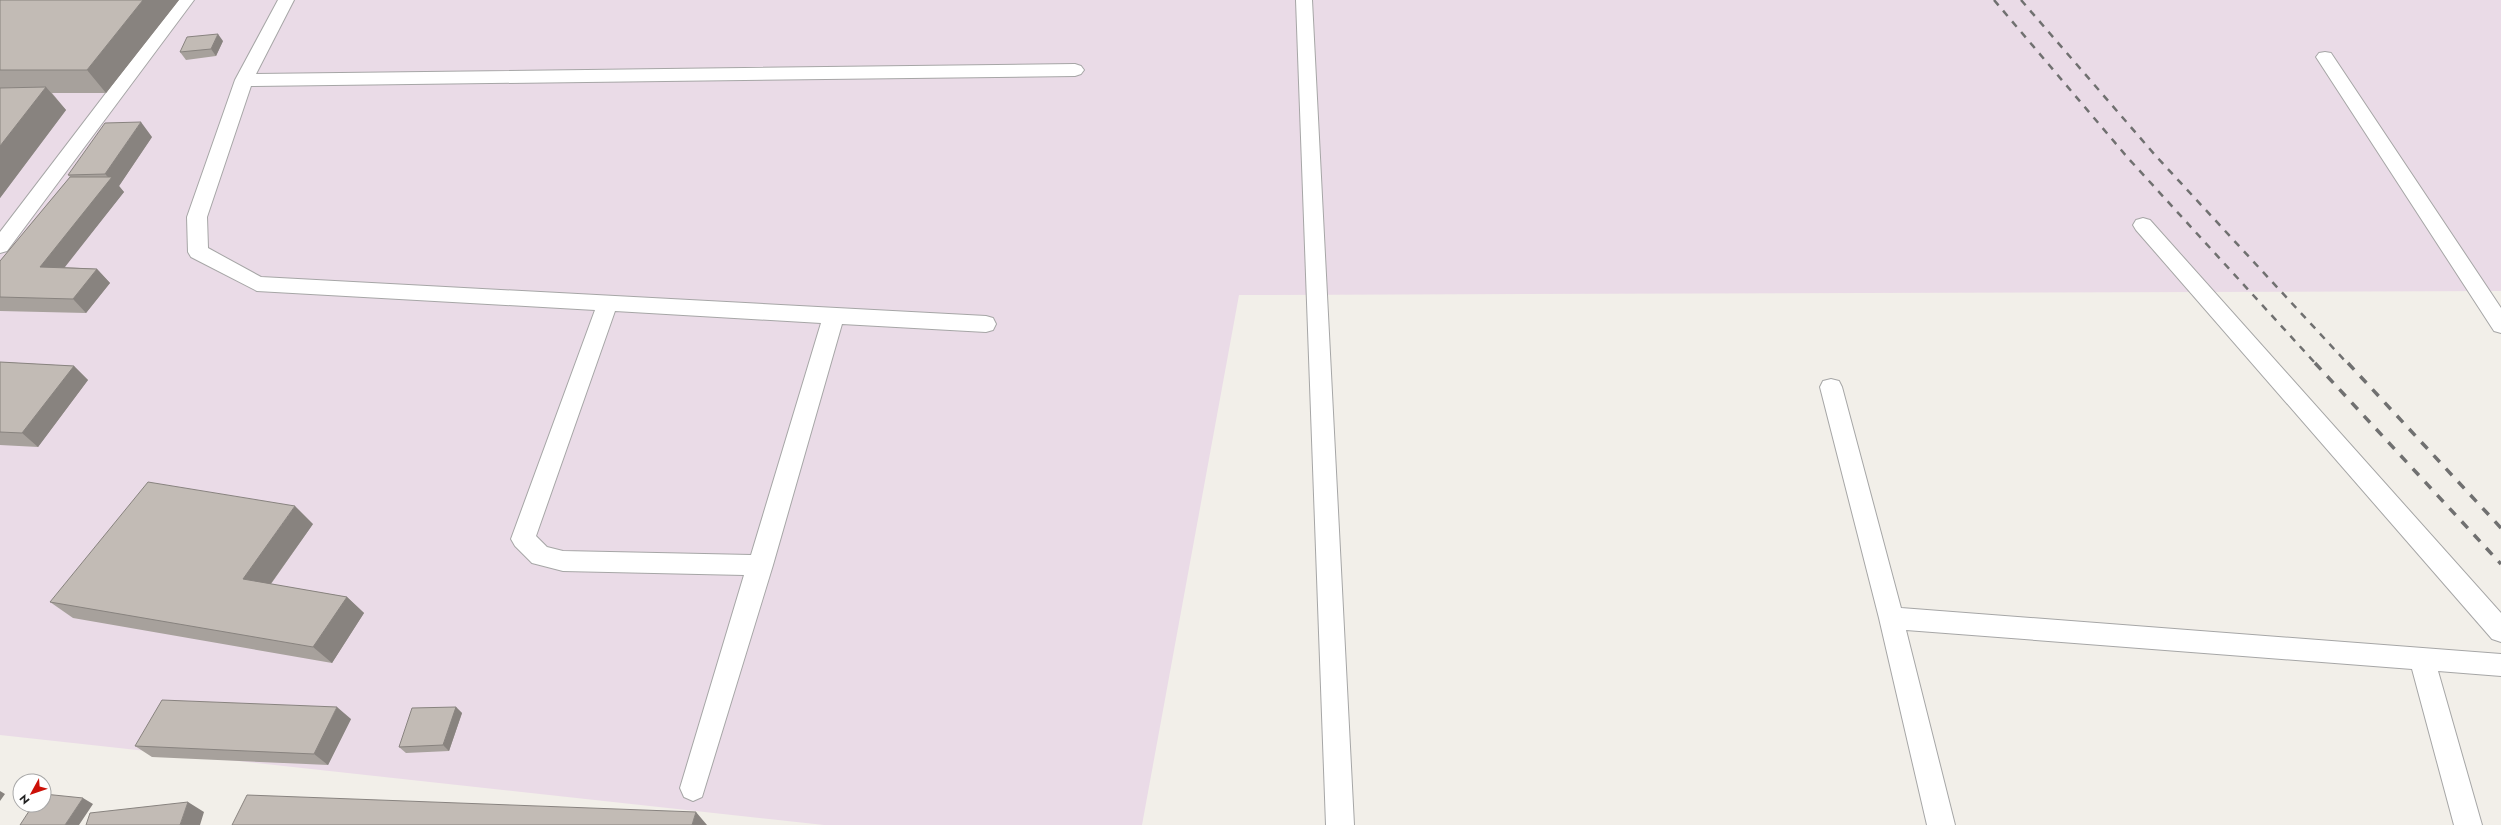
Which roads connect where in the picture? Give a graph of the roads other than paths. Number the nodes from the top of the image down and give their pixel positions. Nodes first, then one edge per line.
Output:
1 (186, 0) edge
2 (286, 0) edge
3 (1304, 0) edge
4 (2325, 57) dead end
5 (1075, 70) dead end
6 (244, 80) junction
7 (2143, 225) dead end
8 (0, 246) edge
9 (608, 303) junction
10 (834, 316) junction
11 (986, 324) dead end
12 (2501, 325) edge
13 (1831, 387) dead end
14 (761, 565) junction
15 (1891, 618) junction
16 (2501, 631) edge
17 (2422, 659) junction
18 (2501, 665) edge
19 (693, 788) dead end
20 (1340, 825) edge
21 (1941, 825) edge
22 (2468, 825) edge

1 - 8 street
2 - 6 street
3 - 20 street
4 - 12 street
5 - 6 street
6 - 9 street
7 - 16 street
9 - 10 street
9 - 14 street
10 - 11 street
10 - 14 street
13 - 15 street
14 - 19 street
15 - 17 street
15 - 21 street
17 - 18 street
17 - 22 street

